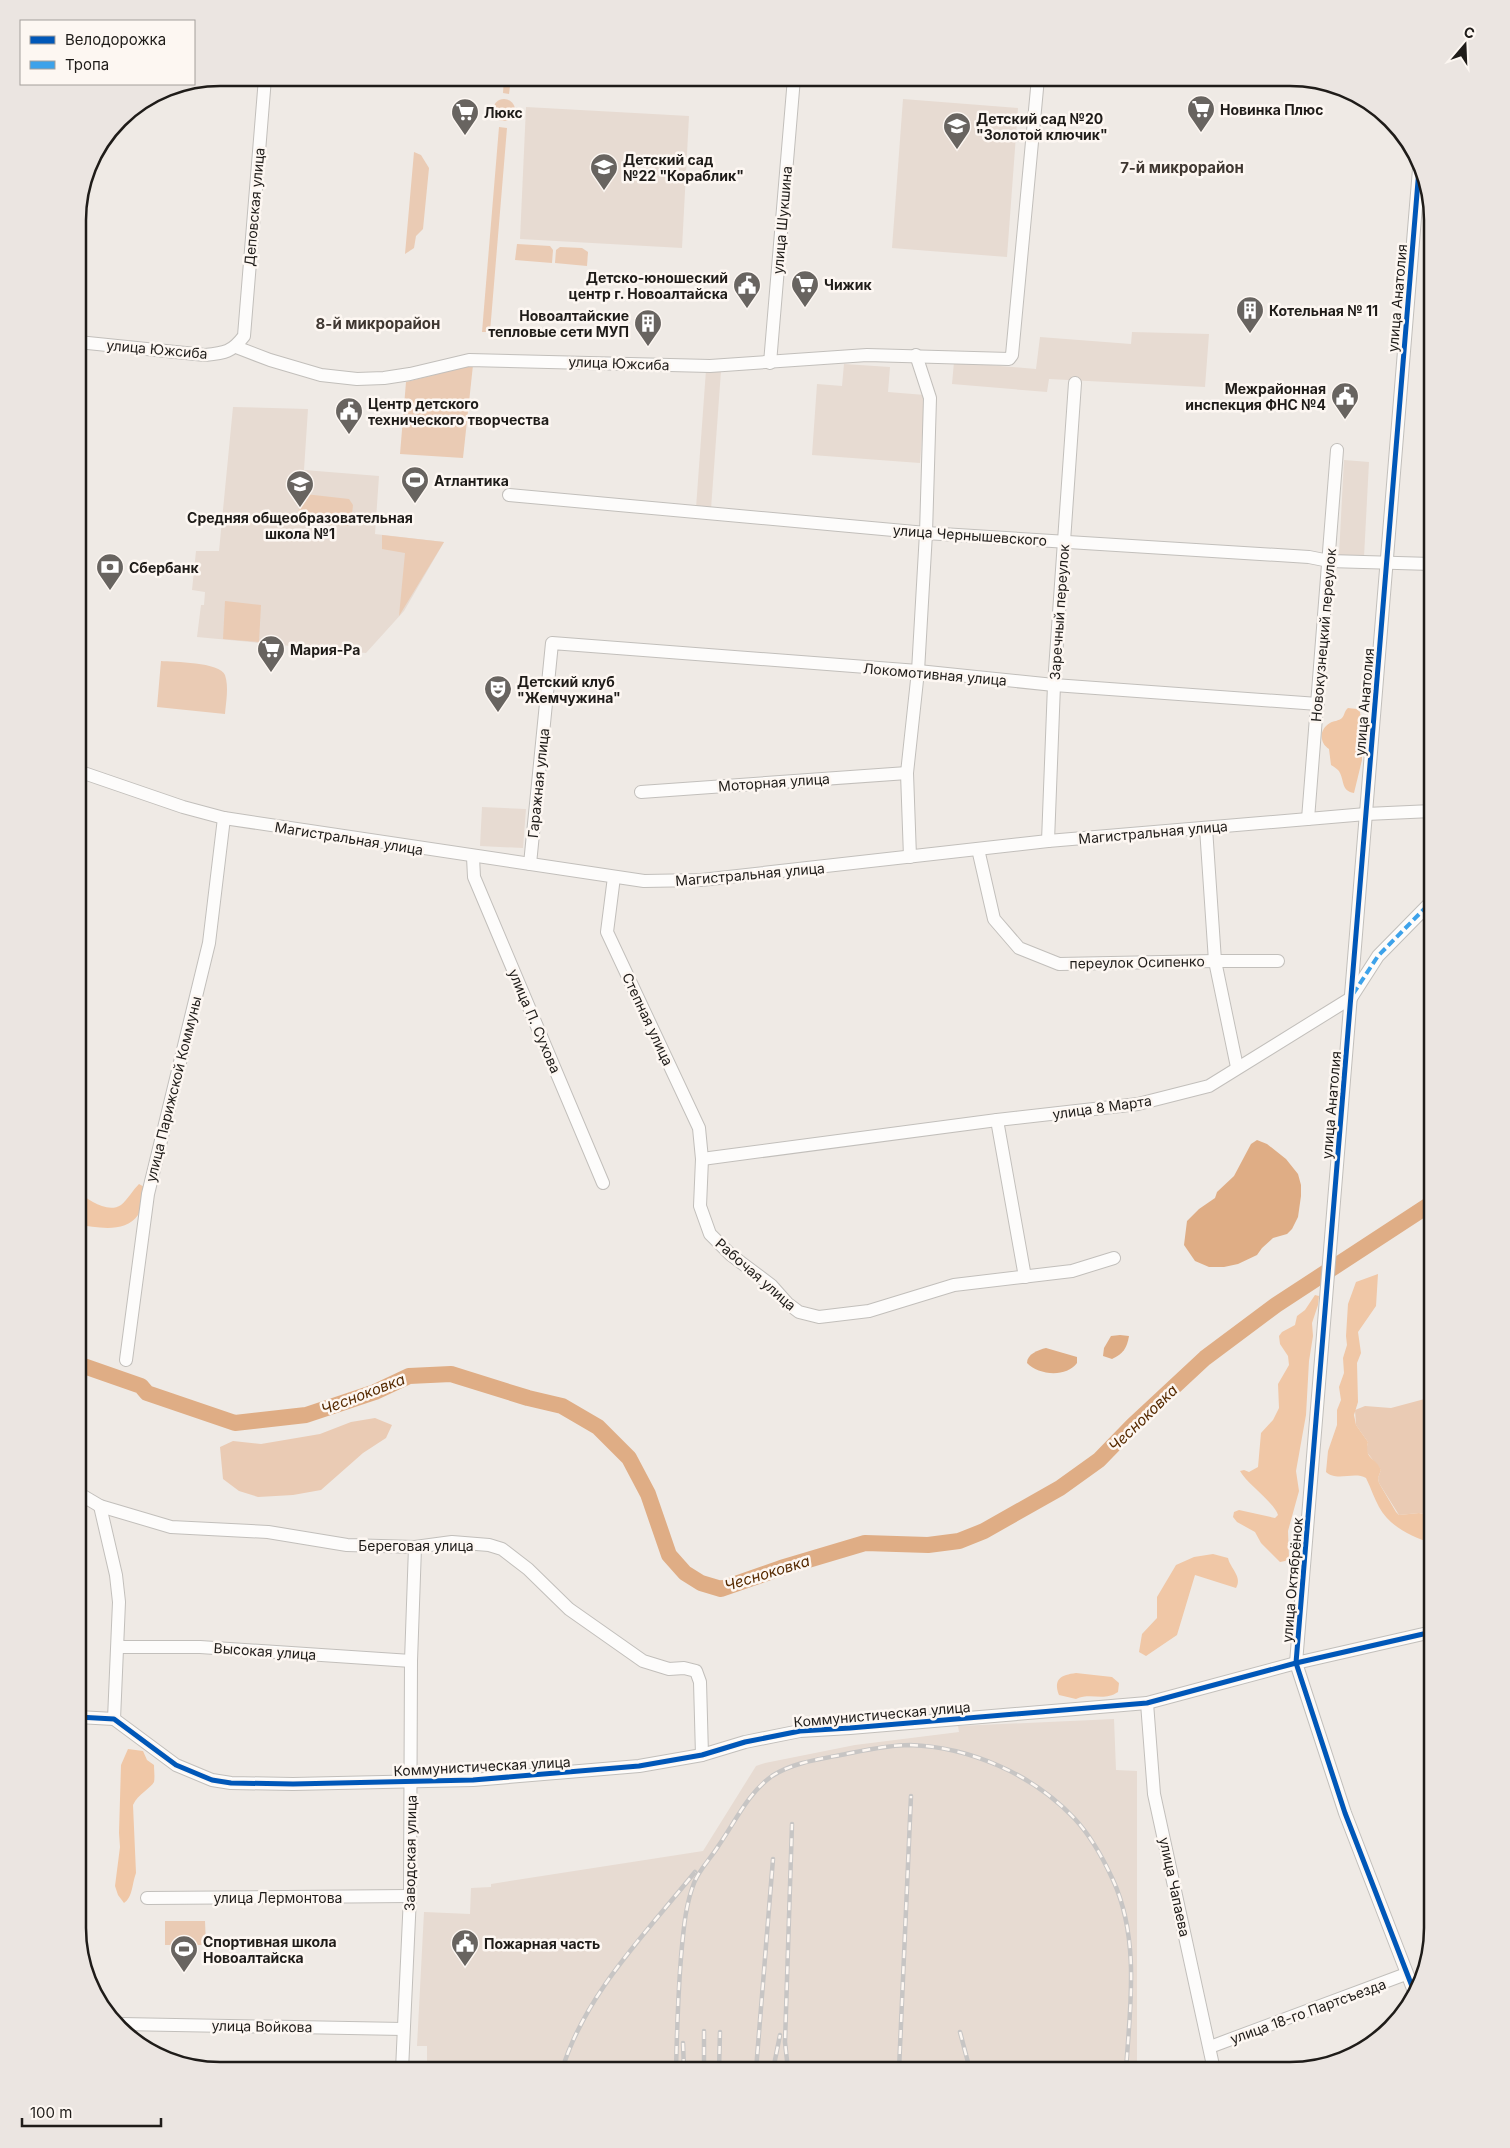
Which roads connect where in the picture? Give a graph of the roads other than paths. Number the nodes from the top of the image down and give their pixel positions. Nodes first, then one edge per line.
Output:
1 (264, 87) edge
2 (793, 87) edge
3 (1037, 87) edge
4 (1418, 182) edge
5 (87, 343) edge
6 (236, 347) junction
7 (916, 355) junction
8 (770, 363) junction
9 (1075, 382) dead end
10 (1337, 450) dead end
11 (509, 495) dead end
12 (926, 533) junction
13 (1064, 541) junction
14 (1330, 561) junction
15 (1387, 562) junction
16 (1424, 564) edge
17 (552, 643) joint
18 (918, 671) junction
19 (1054, 686) junction
20 (1318, 704) junction
21 (907, 773) junction
22 (87, 774) edge
23 (640, 792) dead end
24 (1424, 812) edge
25 (1366, 814) junction
26 (224, 818) junction
27 (1308, 819) junction
28 (1206, 828) junction
29 (1048, 841) junction
30 (978, 849) junction
31 (473, 857) junction
32 (910, 857) junction
33 (530, 864) junction
34 (614, 877) junction
35 (1424, 909) edge
36 (1215, 961) junction
37 (1278, 961) dead end
38 (1351, 998) junction
39 (1238, 1067) junction
40 (997, 1120) junction
41 (702, 1159) junction
42 (603, 1183) dead end
43 (1332, 1237) joint
44 (1114, 1258) dead end
45 (1025, 1277) junction
46 (126, 1360) dead end
47 (86, 1498) edge
48 (100, 1506) junction
49 (415, 1547) junction
50 (1424, 1634) edge
51 (118, 1647) junction
52 (411, 1661) junction
53 (1296, 1663) junction
54 (1147, 1703) junction
55 (86, 1717) edge
56 (114, 1719) junction
57 (702, 1755) junction
58 (412, 1782) junction
59 (410, 1896) junction
60 (147, 1898) dead end
61 (1406, 1974) junction
62 (1411, 1985) edge
63 (126, 2024) edge
64 (403, 2029) junction
65 (1210, 2047) junction
66 (402, 2061) edge
67 (1213, 2062) edge

1 - 6 street, Деповская улица
2 - 8 street, улица Шукшина
3 - 7 street, улица Южсиба
4 - 15 street, улица Анатолия
5 - 6 street, улица Южсиба
6 - 8 street, улица Южсиба
7 - 8 street, улица Южсиба
7 - 12 street
9 - 13 street, Заречный переулок
10 - 14 street, Новокузнецкий переулок
11 - 12 street, улица Чернышевского
12 - 13 street, улица Чернышевского
12 - 18 street
13 - 14 street, улица Чернышевского
13 - 19 street, Заречный переулок
14 - 15 street, улица Чернышевского
14 - 20 street, Новокузнецкий переулок
15 - 16 street, улица Чернышевского
15 - 25 street, улица Анатолия
17 - 18 street, Локомотивная улица
17 - 33 street, Гаражная улица
18 - 19 street, Локомотивная улица
18 - 21 street
19 - 20 street, Локомотивная улица
19 - 29 street, Заречный переулок
20 - 27 street, Новокузнецкий переулок
21 - 23 street, Моторная улица
21 - 32 street
22 - 26 street, Магистральная улица
24 - 25 street, Магистральная улица
25 - 27 street, Магистральная улица
25 - 38 street, улица Анатолия
26 - 31 street, Магистральная улица
26 - 46 street, улица Парижской Коммуны
27 - 28 street, Магистральная улица
28 - 29 street, Магистральная улица
28 - 36 street
29 - 30 street, Магистральная улица
30 - 32 street, Магистральная улица
30 - 36 street, переулок Осипенко
31 - 33 street, Магистральная улица
31 - 42 street, улица П. Сухова
32 - 34 street, Магистральная улица
33 - 34 street, Магистральная улица
34 - 41 street, Степная улица
35 - 38 street, улица 8 Марта
36 - 37 street, переулок Осипенко
36 - 39 street
38 - 39 street, улица 8 Марта
38 - 43 street, улица Анатолия
39 - 40 street, улица 8 Марта
40 - 41 street, улица 8 Марта
40 - 45 street
41 - 45 street, Рабочая улица
43 - 53 street, улица Октябрёнок
44 - 45 street, Рабочая улица
47 - 48 street, Береговая улица
48 - 49 street, Береговая улица
48 - 51 street
49 - 52 street, Заводская улица
49 - 57 street, Береговая улица
50 - 53 street, Коммунистическая улица
51 - 52 street, Высокая улица
51 - 56 street
52 - 58 street, Заводская улица
53 - 54 street, Коммунистическая улица
53 - 61 street, улица Октябрёнок
54 - 57 street, Коммунистическая улица
54 - 65 street, улица Чапаева
55 - 56 street
56 - 58 street, Коммунистическая улица
57 - 58 street, Коммунистическая улица
58 - 59 street, Заводская улица
59 - 60 street, улица Лермонтова
59 - 64 street, Заводская улица
61 - 62 street, улица Октябрёнок
61 - 65 street, улица 18-го Партсъезда
63 - 64 street, улица Войкова
64 - 66 street, Заводская улица
65 - 67 street, улица Чапаева

